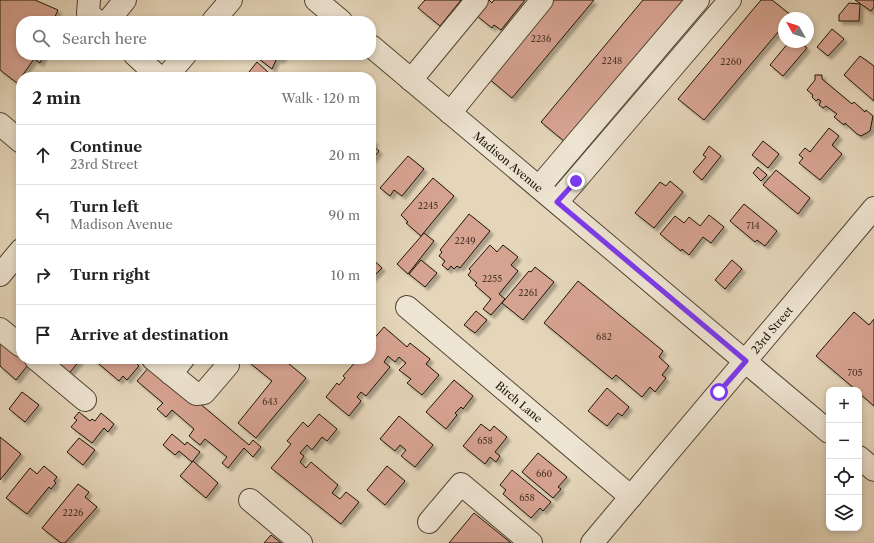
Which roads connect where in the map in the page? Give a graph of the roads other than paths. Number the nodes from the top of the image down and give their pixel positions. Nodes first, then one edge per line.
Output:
1 (89, 0) edge
2 (125, 0) edge
3 (231, 0) edge
4 (316, 0) edge
5 (478, 0) edge
6 (542, 0) edge
7 (698, 0) edge
8 (730, 0) edge
9 (91, 16) edge
10 (112, 16) edge
11 (217, 16) edge
12 (335, 16) edge
13 (376, 50) edge
14 (140, 60) edge
15 (181, 60) edge
16 (154, 72) edge
17 (170, 72) edge
18 (411, 80) junction
19 (450, 113) junction
20 (0, 124) edge
21 (16, 138) edge
22 (539, 187) junction
23 (557, 202) junction
24 (874, 208) edge
25 (16, 256) edge
26 (0, 275) edge
27 (407, 307) dead end
28 (0, 329) edge
29 (16, 342) edge
30 (746, 361) junction
31 (42, 364) edge
32 (228, 364) edge
33 (177, 366) edge
34 (86, 400) dead end
35 (826, 429) edge
36 (861, 459) edge
37 (874, 470) edge
38 (631, 497) junction
39 (250, 500) dead end
40 (429, 522) dead end
41 (301, 543) edge
42 (531, 543) edge
43 (592, 543) edge

1 - 9 street
2 - 10 street
3 - 11 street
4 - 12 street
5 - 18 street
6 - 19 street
7 - 22 street
8 - 23 street
13 - 18 street, Madison Avenue
14 - 16 street
15 - 17 street
18 - 19 street, Madison Avenue
19 - 22 street, Madison Avenue
20 - 21 street
22 - 23 street, Madison Avenue
23 - 30 street, Madison Avenue
24 - 30 street, 23rd Street
25 - 26 street
27 - 38 street, Birch Lane
28 - 29 street
30 - 35 street, Madison Avenue
30 - 38 street, 23rd Street
31 - 34 street
32 - 33 street
36 - 37 street
38 - 43 street, 23rd Street
39 - 41 street
40 - 42 street

